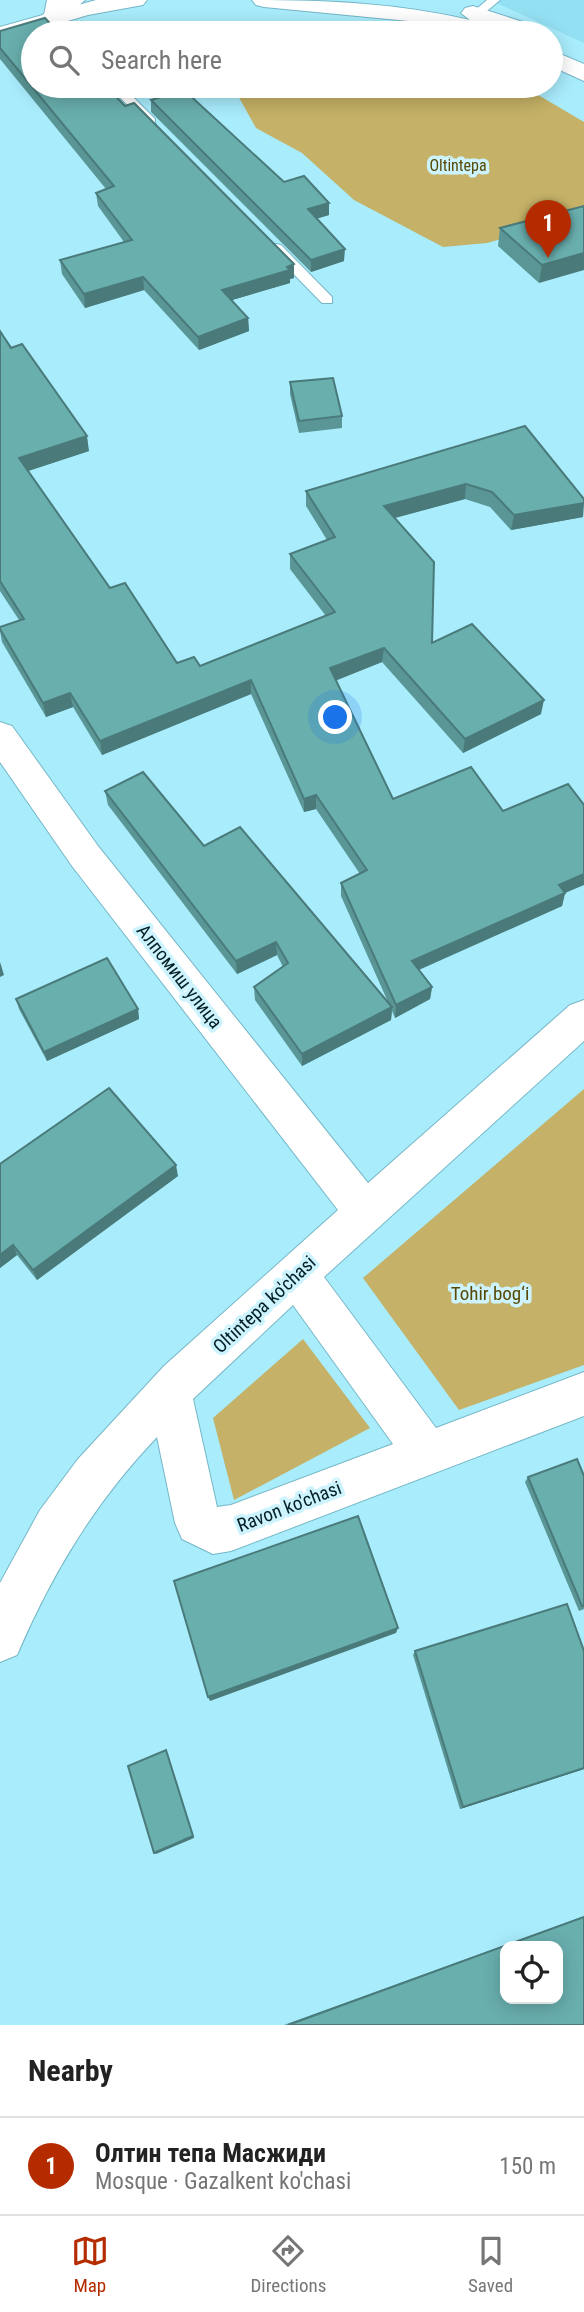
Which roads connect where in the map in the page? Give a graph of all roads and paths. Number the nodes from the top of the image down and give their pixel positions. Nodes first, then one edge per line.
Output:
1 (73, 0) edge
2 (135, 0) edge
3 (264, 0) edge
4 (411, 0) edge
5 (486, 7) edge
6 (55, 18) edge
7 (444, 21) edge
8 (512, 21) edge
9 (21, 28) edge
10 (0, 34) edge
11 (563, 47) edge
12 (584, 58) edge
13 (563, 63) edge
14 (584, 74) edge
15 (127, 98) edge
16 (163, 134) edge
17 (269, 241) edge
18 (327, 300) dead end
19 (0, 735) edge
20 (584, 1017) edge
21 (365, 1212) junction
22 (296, 1274) junction
23 (169, 1392) junction
24 (584, 1394) edge
25 (427, 1453) junction
26 (0, 1638) edge

1 - 6 street
2 - 6 street
3 - 7 street
4 - 5 street
5 - 8 street
9 - 10 street
11 - 12 street
13 - 14 street
15 - 16 lane
17 - 18 lane
19 - 21 street, Алпомиш улица
20 - 21 street, Oltintepa ko'chasi
21 - 22 street, Oltintepa ko'chasi
22 - 23 street, Oltintepa ko'chasi
22 - 25 street
23 - 25 street, Ravon ko'chasi
23 - 26 street, Oltintepa ko'chasi
24 - 25 street, Ravon ko'chasi

